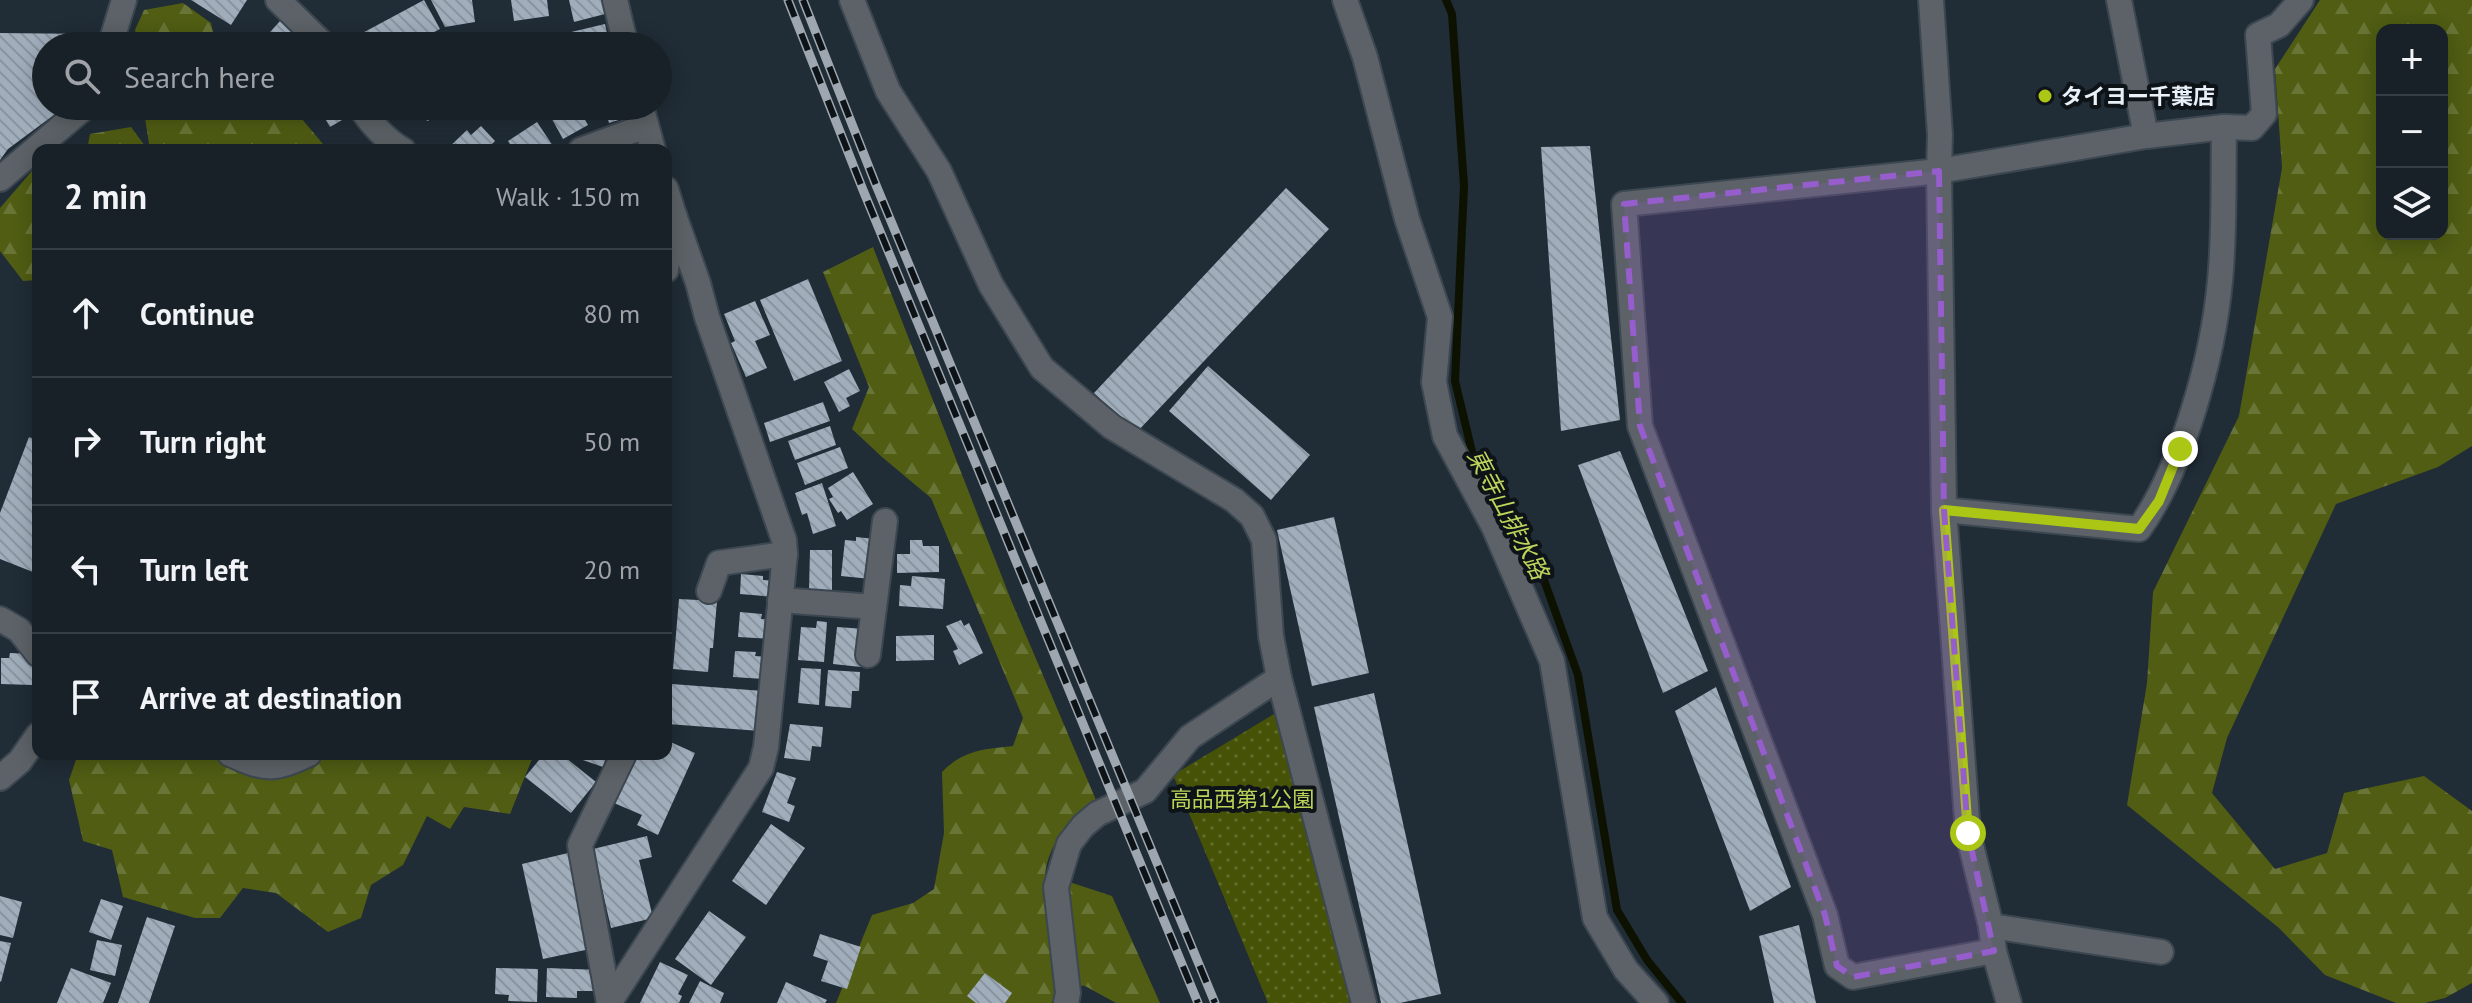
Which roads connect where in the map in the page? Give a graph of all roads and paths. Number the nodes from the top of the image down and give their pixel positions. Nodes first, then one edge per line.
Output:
1 (124, 0) edge
2 (278, 0) edge
3 (615, 0) edge
4 (852, 0) edge
5 (1345, 0) edge
6 (1931, 0) edge
7 (2119, 0) edge
8 (2301, 0) edge
9 (114, 32) edge
10 (311, 32) edge
11 (623, 32) edge
12 (70, 120) edge
13 (372, 120) edge
14 (636, 120) edge
15 (644, 120) edge
16 (2224, 127) junction
17 (2146, 136) junction
18 (41, 144) edge
19 (395, 144) edge
20 (592, 144) edge
21 (651, 144) edge
22 (32, 152) edge
23 (1939, 171) junction
24 (0, 179) edge
25 (672, 208) edge
26 (674, 215) junction
27 (672, 229) edge
28 (1944, 510) junction
29 (885, 521) dead end
30 (785, 554) junction
31 (709, 591) dead end
32 (780, 600) junction
33 (874, 607) junction
34 (0, 619) edge
35 (32, 646) edge
36 (868, 655) dead end
37 (1279, 678) junction
38 (32, 744) edge
39 (243, 760) edge
40 (296, 760) edge
41 (621, 760) edge
42 (0, 778) edge
43 (1991, 926) junction
44 (1994, 951) junction
45 (2161, 952) dead end
46 (609, 1003) edge
47 (1066, 1003) edge
48 (1364, 1003) edge
49 (1656, 1003) edge
50 (2009, 1003) edge

1 - 9 street
2 - 10 street
3 - 11 street
4 - 37 street
5 - 49 street
6 - 23 street
7 - 17 street
8 - 16 street
12 - 18 street
13 - 19 street
14 - 20 street
15 - 21 street
16 - 17 street
16 - 28 street
17 - 23 street
22 - 24 street
23 - 28 street
23 - 44 street
25 - 26 street
26 - 27 street
26 - 30 street
28 - 43 street
29 - 33 street
30 - 31 street
30 - 32 street
32 - 33 street
32 - 46 street
33 - 36 street
34 - 35 street
37 - 47 street
37 - 48 street
38 - 42 street
39 - 40 street
41 - 46 street
43 - 44 street
43 - 45 street
44 - 50 street

